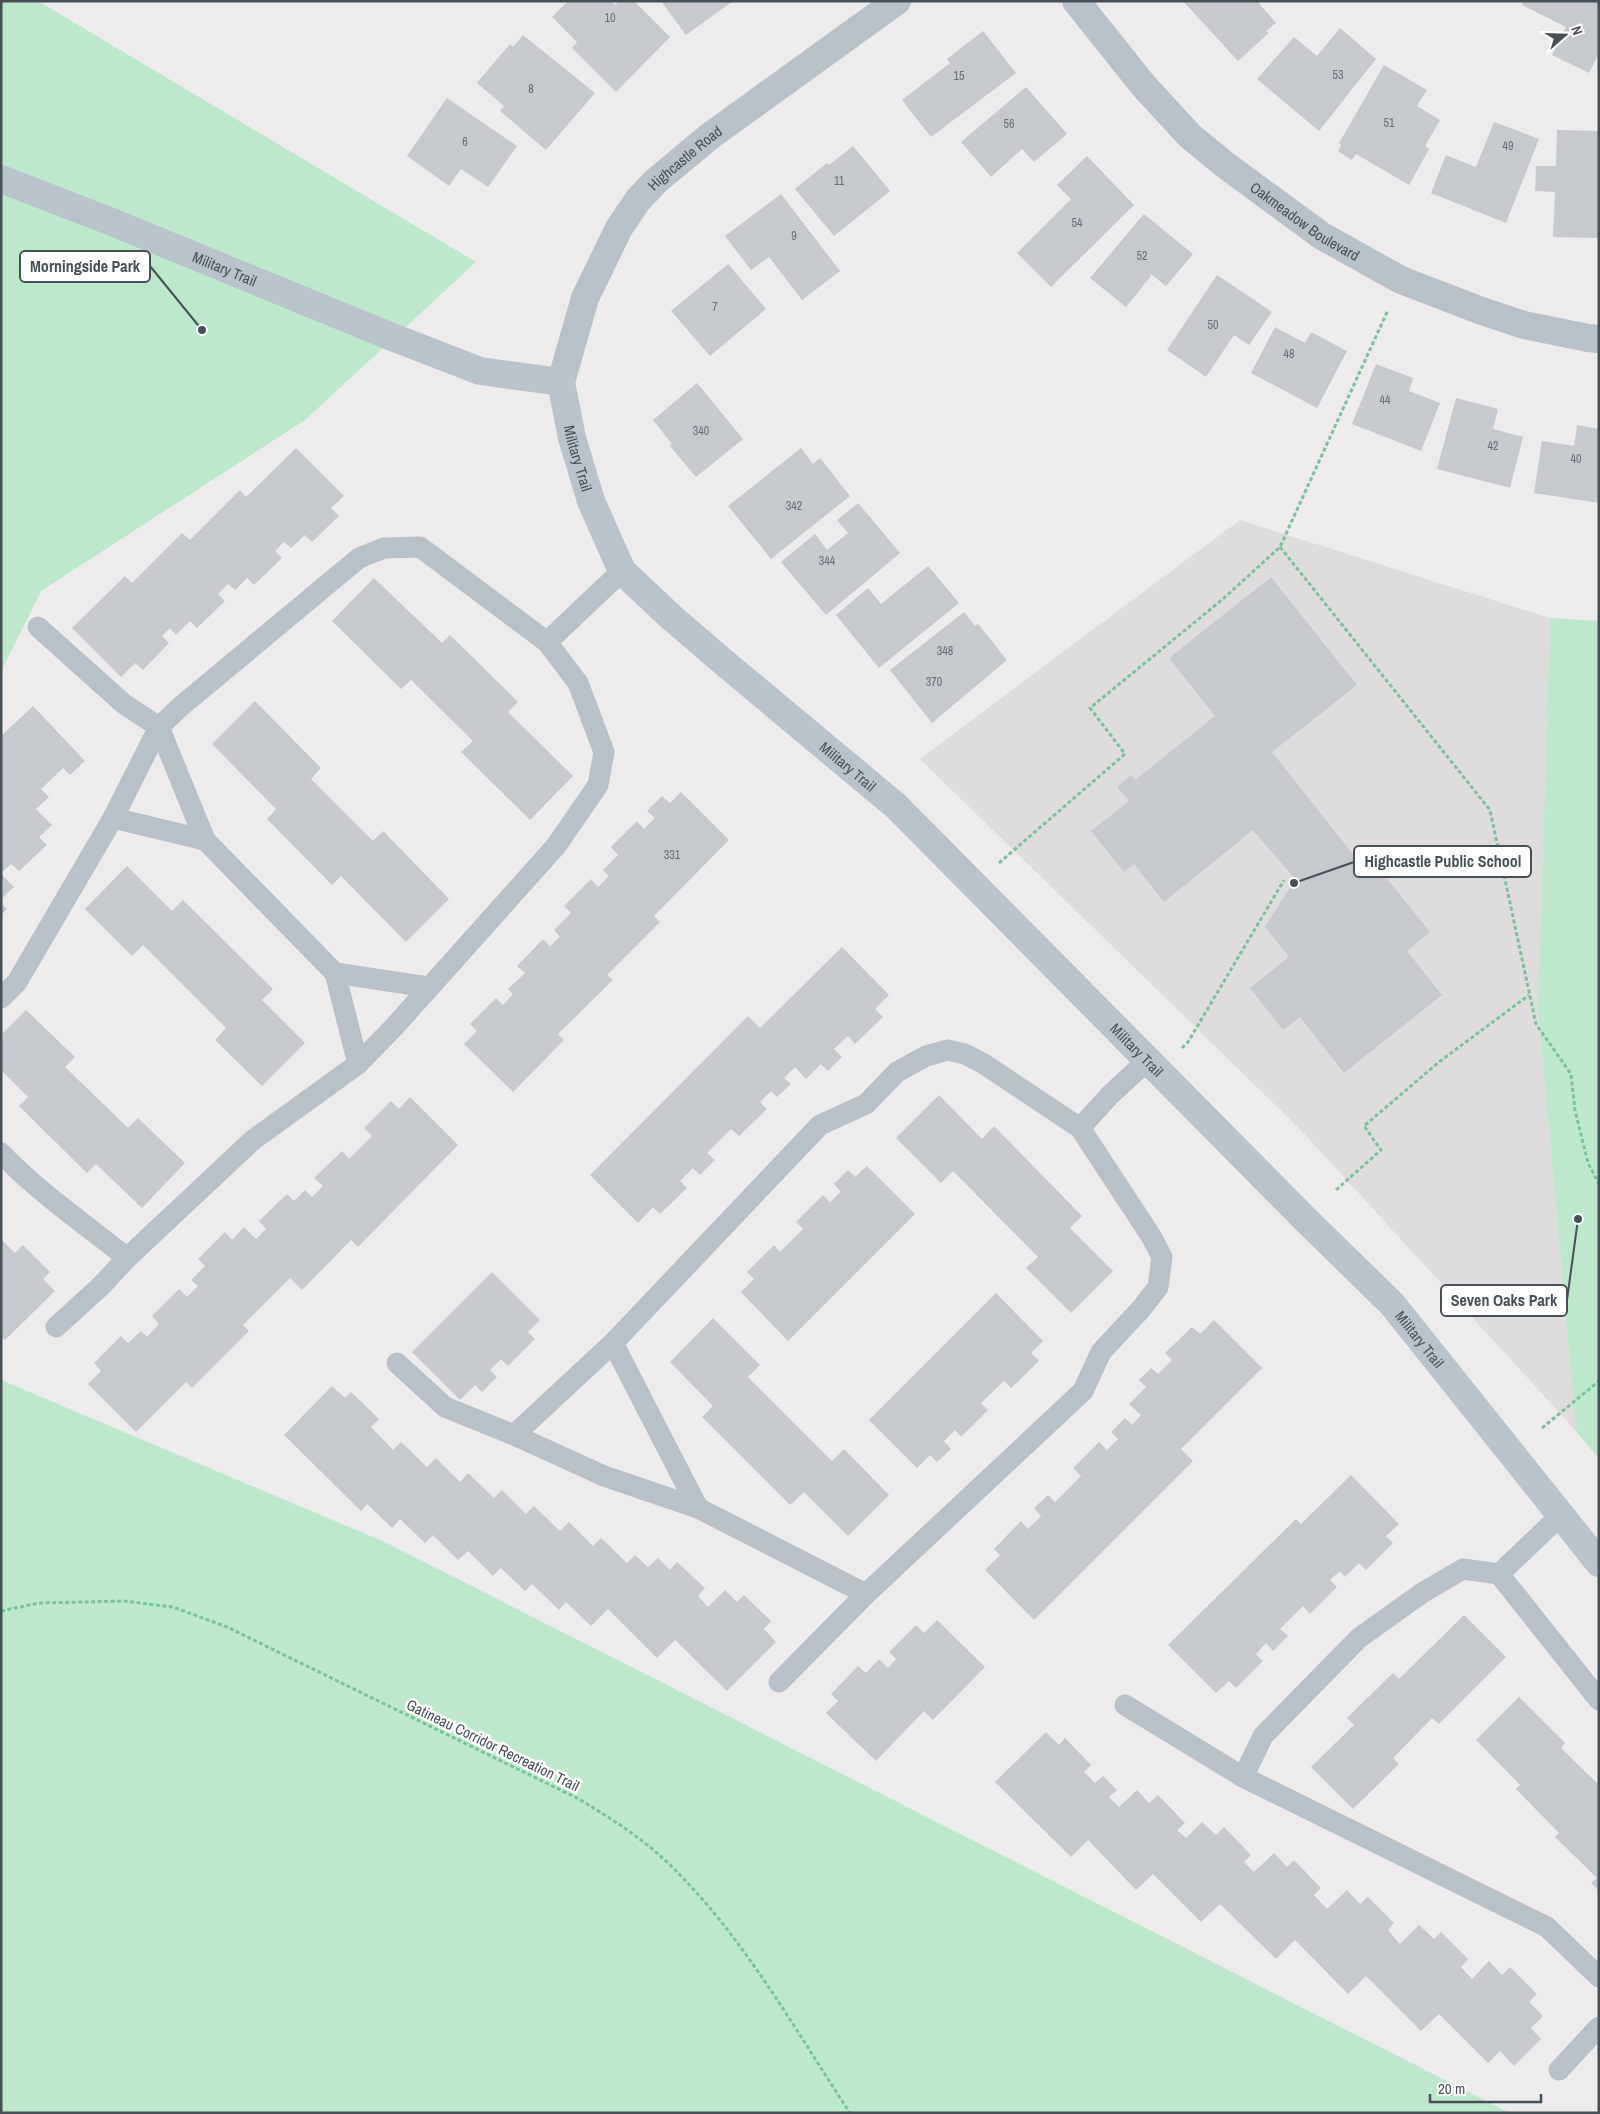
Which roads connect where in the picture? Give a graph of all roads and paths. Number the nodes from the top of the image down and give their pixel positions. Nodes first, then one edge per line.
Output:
1 (897, 1) edge
2 (1076, 1) edge
3 (1, 179) edge
4 (1401, 280) junction
5 (1599, 339) edge
6 (561, 382) junction
7 (1280, 547) junction
8 (622, 571) junction
9 (38, 627) dead end
10 (547, 642) junction
11 (159, 727) junction
12 (113, 818) junction
13 (206, 840) junction
14 (1284, 880) dead end
15 (974, 885) junction
16 (335, 973) junction
17 (428, 987) junction
18 (1529, 995) junction
19 (1, 998) edge
20 (358, 1064) junction
21 (1154, 1066) junction
22 (1080, 1128) junction
23 (1, 1154) edge
24 (1599, 1184) edge
25 (1336, 1190) dead end
26 (127, 1258) junction
27 (56, 1328) dead end
28 (613, 1343) junction
29 (397, 1363) dead end
30 (1599, 1381) edge
31 (1542, 1428) dead end
32 (514, 1435) junction
33 (698, 1508) junction
34 (1561, 1515) junction
35 (1599, 1563) edge
36 (1499, 1574) junction
37 (866, 1594) junction
38 (1, 1611) edge
39 (779, 1682) dead end
40 (1599, 1700) edge
41 (1125, 1705) dead end
42 (1243, 1777) junction
43 (1599, 1977) edge
44 (1599, 2027) edge
45 (1559, 2070) dead end
46 (850, 2113) edge

1 - 6 street, Highcastle Road
2 - 4 street, Oakmeadow Boulevard
3 - 6 street, Military Trail
4 - 5 street, Oakmeadow Boulevard
4 - 7 path
6 - 8 street, Military Trail
7 - 15 path
7 - 18 path
8 - 10 lane
8 - 15 street, Military Trail
9 - 11 lane
10 - 11 lane
10 - 17 lane
11 - 12 lane
11 - 13 lane
12 - 13 lane
12 - 19 lane
13 - 16 lane
14 - 21 path
15 - 21 street, Military Trail
16 - 17 lane
16 - 20 lane
17 - 20 lane
18 - 24 path
18 - 25 path
20 - 26 lane
21 - 22 lane
21 - 34 street, Military Trail
22 - 28 lane
22 - 37 lane
23 - 26 lane
26 - 27 lane
28 - 32 lane
28 - 33 lane
29 - 32 lane
30 - 31 path
32 - 33 lane
33 - 37 lane
34 - 35 street, Military Trail
34 - 36 lane
36 - 40 lane
36 - 42 lane
37 - 39 lane
38 - 46 path, Gatineau Corridor Recreation Trail
41 - 42 lane
42 - 43 lane
44 - 45 lane

